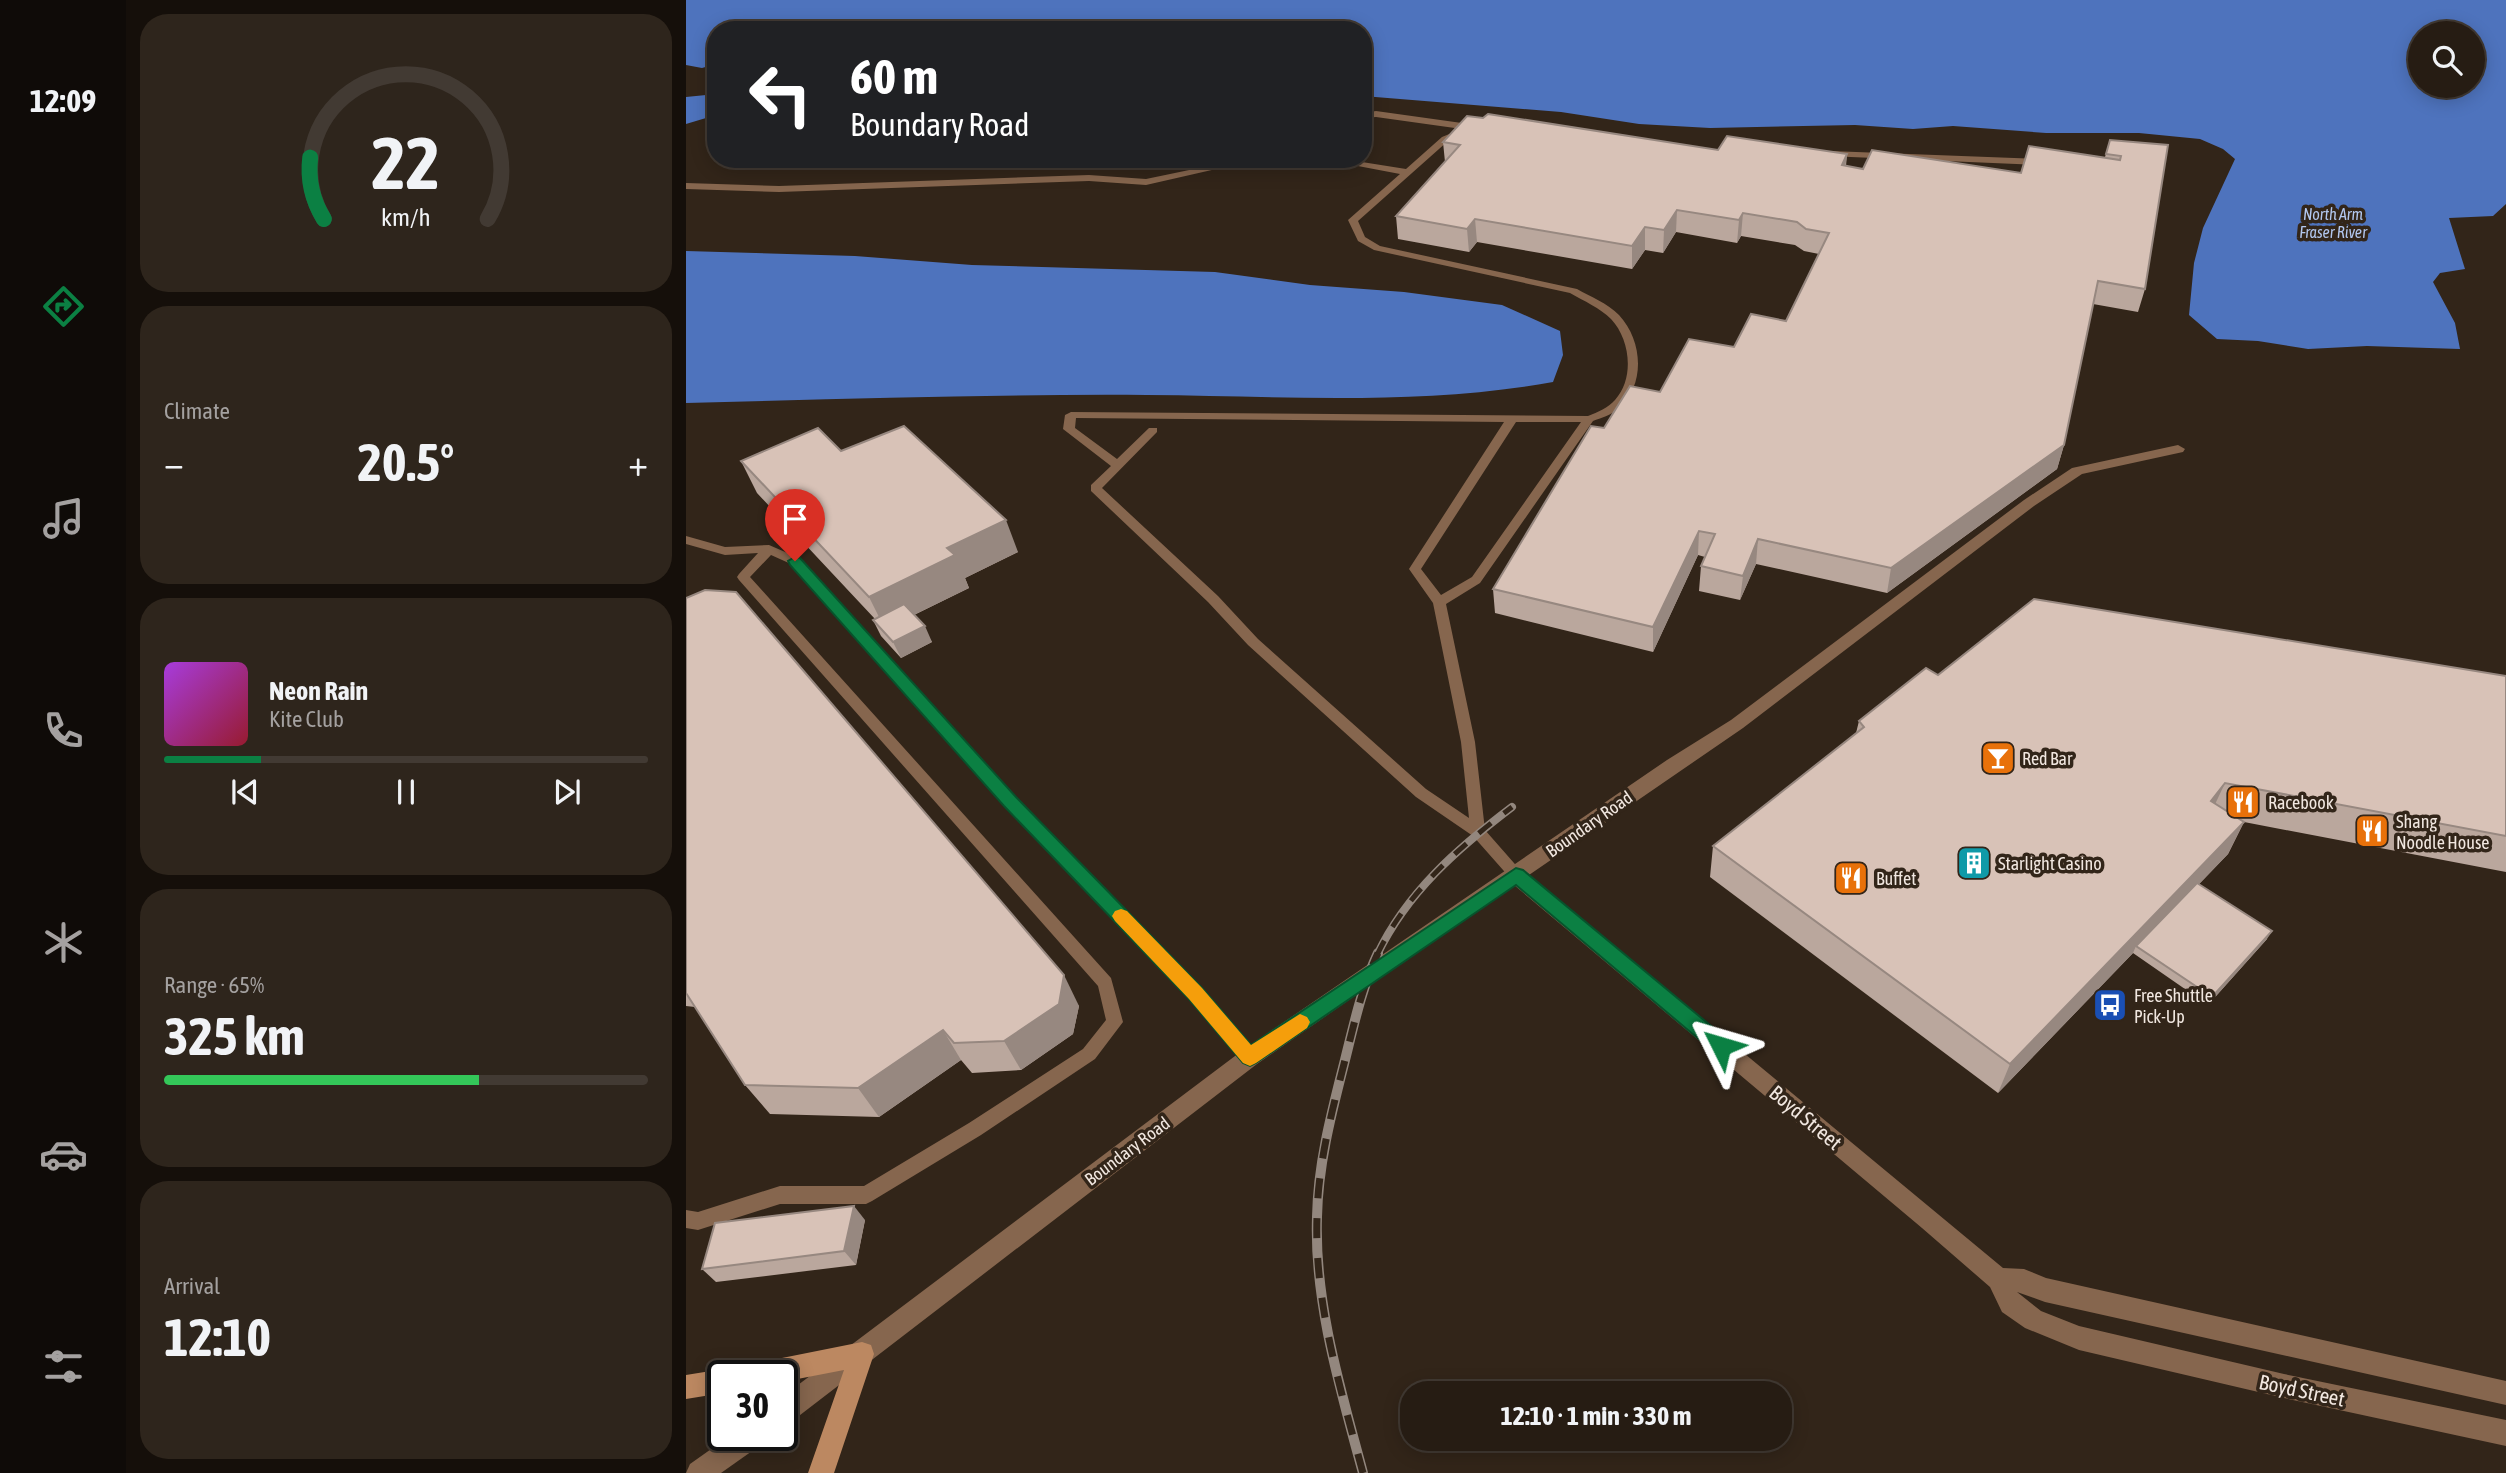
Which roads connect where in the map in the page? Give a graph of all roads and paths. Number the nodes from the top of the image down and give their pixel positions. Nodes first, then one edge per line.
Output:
1 (1372, 115) edge
2 (1472, 128) junction
3 (1485, 129) edge
4 (1813, 154) edge
5 (2047, 162) edge
6 (1372, 167) edge
7 (1213, 168) edge
8 (1407, 173) junction
9 (686, 186) edge
10 (1513, 417) junction
11 (1588, 419) junction
12 (1153, 430) dead end
13 (2178, 449) dead end
14 (1117, 466) junction
15 (686, 540) edge
16 (769, 549) junction
17 (1439, 602) junction
18 (1478, 832) junction
19 (1516, 875) junction
20 (1250, 1057) junction
21 (686, 1219) edge
22 (1998, 1279) junction
23 (862, 1354) junction
24 (798, 1367) edge
25 (707, 1384) edge
26 (686, 1387) edge
27 (2506, 1393) edge
28 (798, 1401) edge
29 (2506, 1433) edge
30 (730, 1451) edge
31 (699, 1473) edge
32 (821, 1473) edge

1 - 2 lane
2 - 3 lane
2 - 8 lane
4 - 5 lane
6 - 8 lane
7 - 9 lane
8 - 11 lane
10 - 11 lane
10 - 14 lane
10 - 17 lane
11 - 17 lane
12 - 14 lane
13 - 19 street, Boundary Road
14 - 18 lane
15 - 16 lane
16 - 20 lane
16 - 21 lane
17 - 18 lane
18 - 19 lane
19 - 20 street, Boundary Road
19 - 22 street, Boyd Street
20 - 23 street, Boundary Road
22 - 27 street
22 - 29 street, Boyd Street
23 - 24 main road
23 - 28 street, Boundary Road
23 - 32 main road
25 - 26 main road
30 - 31 street

